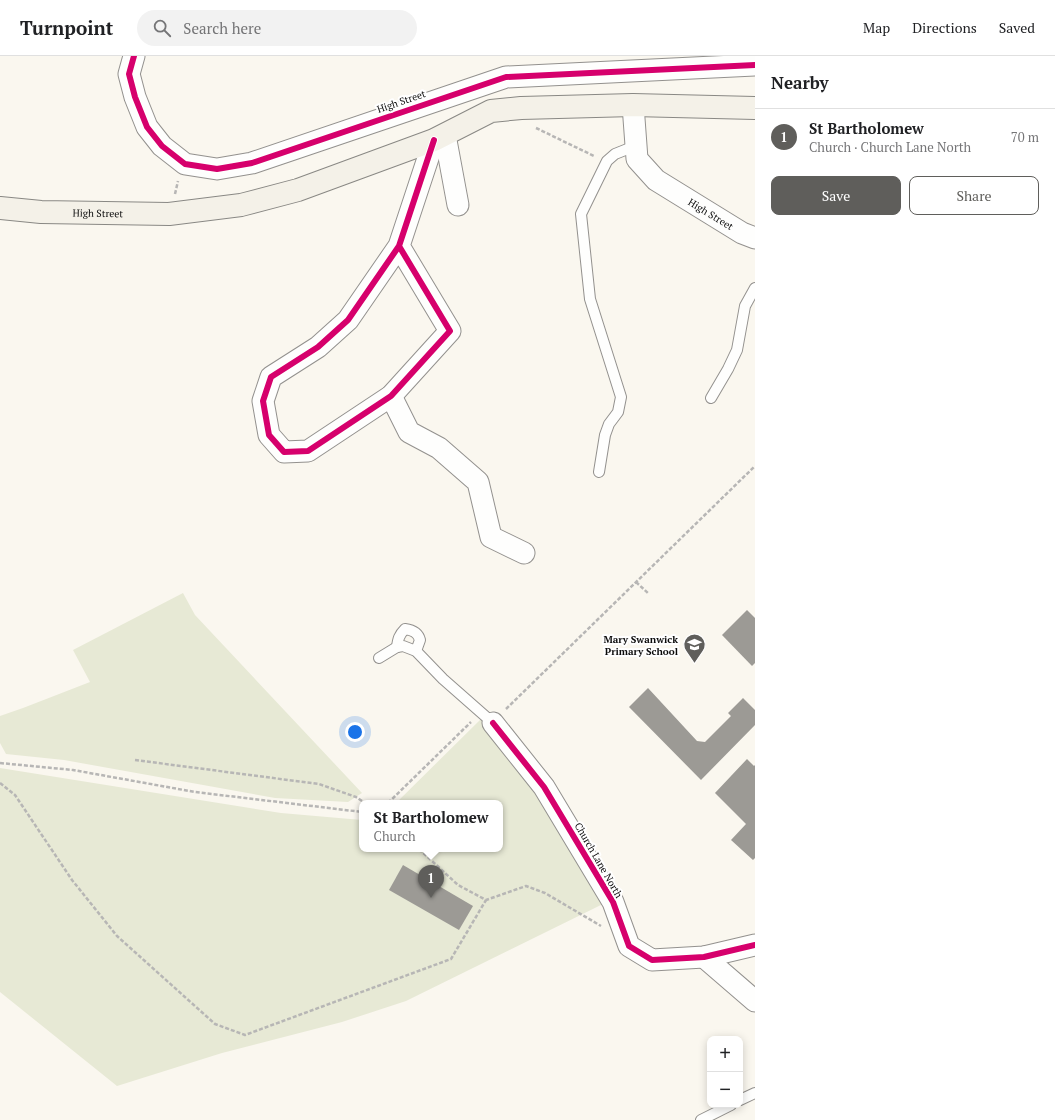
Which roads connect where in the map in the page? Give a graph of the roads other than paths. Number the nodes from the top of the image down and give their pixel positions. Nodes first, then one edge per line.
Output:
1 (134, 56) edge
2 (755, 65) edge
3 (633, 105) junction
4 (755, 108) edge
5 (439, 138) junction
6 (635, 146) junction
7 (458, 205) dead end
8 (0, 208) edge
9 (755, 238) edge
10 (399, 246) junction
11 (755, 288) edge
12 (391, 396) junction
13 (711, 398) dead end
14 (600, 472) dead end
15 (524, 553) dead end
16 (397, 647) junction
17 (416, 651) junction
18 (379, 658) dead end
19 (487, 717) joint
20 (755, 945) edge
21 (704, 957) junction
22 (755, 1001) edge
23 (755, 1093) edge
24 (743, 1099) edge
25 (725, 1108) edge
26 (701, 1120) edge

1 - 2 street, High Street
3 - 4 main road, High Street
3 - 5 main road, High Street
3 - 6 street, High Street
5 - 7 street
5 - 8 main road, High Street
5 - 10 street
6 - 9 street, High Street
6 - 14 lane
10 - 12 street
10 - 12 street
11 - 13 lane
12 - 15 street
16 - 17 lane
16 - 17 lane
16 - 18 lane
17 - 19 lane, Church Lane North
19 - 21 street, Church Lane North
20 - 21 street
21 - 22 street
23 - 24 lane
25 - 26 lane

